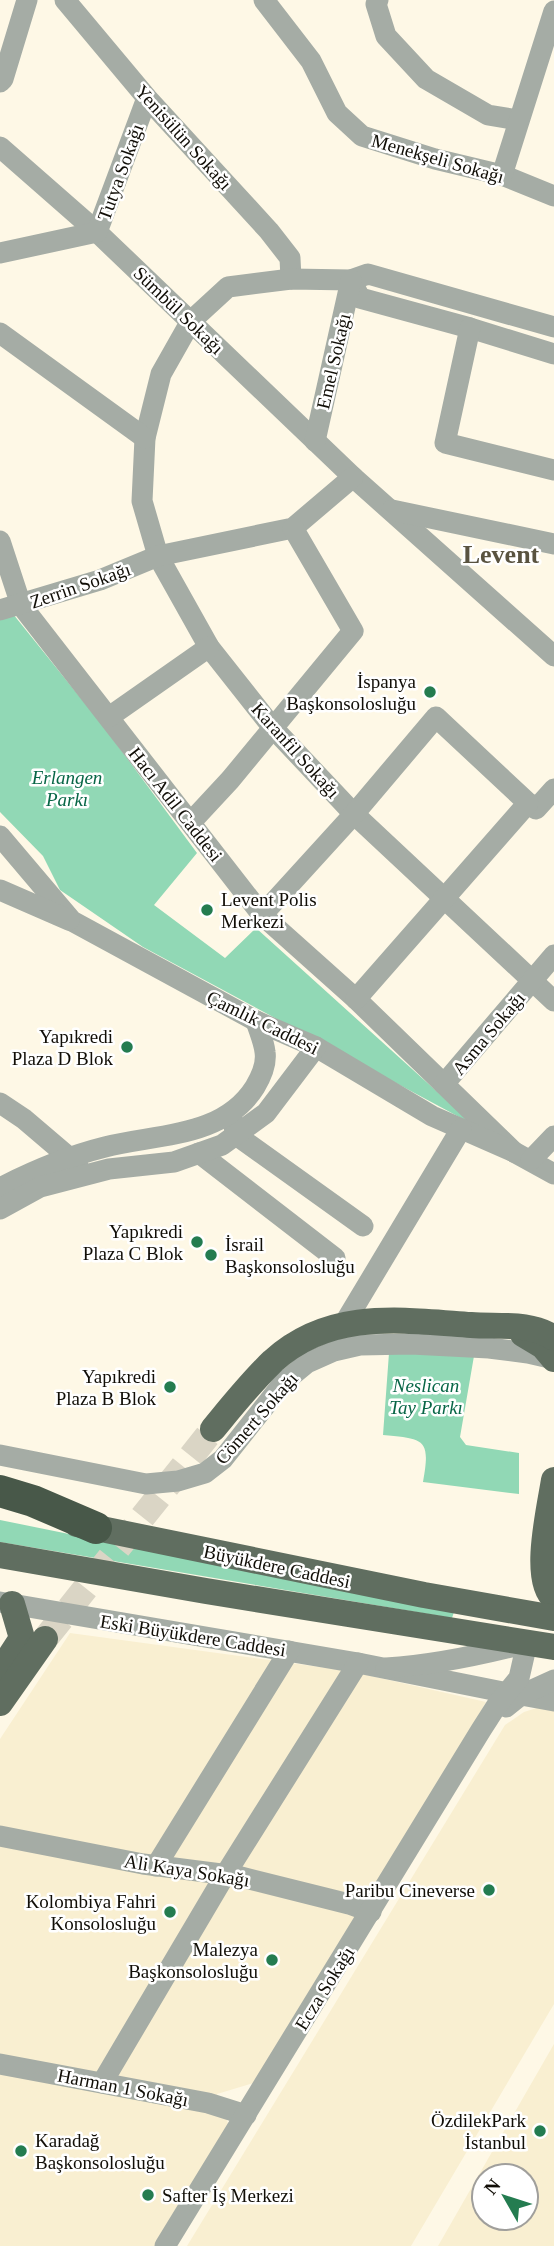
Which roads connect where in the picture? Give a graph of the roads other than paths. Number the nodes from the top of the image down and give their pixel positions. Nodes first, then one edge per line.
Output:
1 (27, 0) edge
2 (65, 0) edge
3 (264, 0) edge
4 (378, 0) edge
5 (554, 11) edge
6 (549, 42) edge
7 (0, 82) edge
8 (147, 98) junction
9 (518, 120) junction
10 (0, 146) edge
11 (502, 175) junction
12 (554, 196) edge
13 (97, 232) junction
14 (0, 253) edge
15 (292, 279) junction
16 (351, 281) junction
17 (191, 321) junction
18 (554, 327) edge
19 (470, 328) junction
20 (0, 333) edge
21 (554, 354) edge
22 (145, 438) junction
23 (315, 441) junction
24 (554, 470) edge
25 (353, 477) junction
26 (390, 510) junction
27 (293, 528) junction
28 (0, 541) edge
29 (554, 544) edge
30 (158, 556) junction
31 (22, 605) junction
32 (0, 610) edge
33 (209, 647) junction
34 (554, 656) edge
35 (109, 717) junction
36 (273, 728) junction
37 (544, 804) edge
38 (354, 814) junction
39 (191, 822) junction
40 (0, 836) edge
41 (0, 890) edge
42 (444, 900) junction
43 (262, 915) junction
44 (72, 921) junction
45 (554, 955) edge
46 (532, 981) junction
47 (356, 999) junction
48 (554, 1000) edge
49 (256, 1021) junction
50 (316, 1047) junction
51 (444, 1084) junction
52 (0, 1104) edge
53 (230, 1112) junction
54 (461, 1129) junction
55 (236, 1135) junction
56 (554, 1136) edge
57 (199, 1153) junction
58 (523, 1156) junction
59 (71, 1157) junction
60 (87, 1174) junction
61 (554, 1174) edge
62 (0, 1188) edge
63 (0, 1209) edge
64 (363, 1226) dead end
65 (335, 1258) dead end
66 (554, 1312) edge
67 (344, 1324) junction
68 (501, 1328) junction
69 (543, 1333) edge
70 (554, 1359) edge
71 (213, 1429) tunnel mouth
72 (0, 1454) edge
73 (553, 1486) edge
74 (0, 1491) edge
75 (0, 1508) edge
76 (554, 1521) edge
77 (96, 1528) junction
78 (0, 1555) edge
79 (548, 1587) edge
80 (6, 1603) edge
81 (506, 1610) junction
82 (554, 1618) edge
83 (45, 1639) tunnel mouth
84 (527, 1643) junction
85 (554, 1647) edge
86 (289, 1651) junction
87 (358, 1662) junction
88 (386, 1668) junction
89 (0, 1672) edge
90 (554, 1680) edge
91 (514, 1694) junction
92 (554, 1701) edge
93 (0, 1703) edge
94 (0, 1836) edge
95 (156, 1866) junction
96 (225, 1875) junction
97 (371, 1912) junction
98 (0, 2064) edge
99 (102, 2083) junction
100 (246, 2115) junction
101 (165, 2246) edge

1 - 7 street
2 - 8 street, Yenisülün Sokağı
3 - 11 street, Menekşeli Sokağı
4 - 9 street
5 - 6 street
6 - 9 street
8 - 13 street, Tutya Sokağı
8 - 15 street, Yenisülün Sokağı
9 - 11 street
10 - 13 street, Sümbül Sokağı
11 - 12 street, Menekşeli Sokağı
13 - 14 street, Tutya Sokağı
13 - 17 street, Sümbül Sokağı
15 - 16 street, Karanfil Sokağı
15 - 17 street, Karanfil Sokağı
16 - 18 street, Karanfil Sokağı
16 - 19 street
16 - 23 street, Emel Sokağı
17 - 22 street, Karanfil Sokağı
17 - 23 street, Sümbül Sokağı
19 - 21 street
19 - 24 street
20 - 22 street
22 - 30 street, Karanfil Sokağı
23 - 25 street, Sümbül Sokağı
25 - 26 street, Sümbül Sokağı
25 - 27 street
26 - 29 street
26 - 34 street, Sümbül Sokağı
27 - 30 street, Zerrin Sokağı
27 - 36 street
28 - 31 street, Hacı Adil Caddesi
30 - 31 street, Zerrin Sokağı
30 - 33 street, Karanfil Sokağı
31 - 32 street, Zerrin Sokağı
31 - 35 street, Hacı Adil Caddesi
33 - 35 street
33 - 36 street, Karanfil Sokağı
35 - 39 street, Hacı Adil Caddesi
36 - 38 street, Karanfil Sokağı
36 - 39 street
37 - 38 street
37 - 42 street
38 - 42 street, Karanfil Sokağı
38 - 43 street
39 - 43 street, Hacı Adil Caddesi
40 - 44 street, Çamlık Caddesi
41 - 44 street
42 - 46 street, Karanfil Sokağı
42 - 47 street
43 - 47 street, Hacı Adil Caddesi
44 - 49 street, Çamlık Caddesi
45 - 46 street, Asma Sokağı
46 - 48 street, Karanfil Sokağı
46 - 51 street, Asma Sokağı
47 - 51 street, Hacı Adil Caddesi
49 - 50 street, Çamlık Caddesi
49 - 53 street
50 - 54 street, Çamlık Caddesi
50 - 55 street
51 - 58 street, Hacı Adil Caddesi
52 - 59 street
53 - 55 street
53 - 59 street
54 - 58 street, Çamlık Caddesi
54 - 67 street
55 - 57 street
55 - 64 street
56 - 58 street
57 - 60 street
57 - 65 street
58 - 61 street, Çamlık Caddesi
59 - 60 street
59 - 62 street
60 - 63 street
66 - 69 main road
67 - 68 main road
67 - 71 main road
68 - 69 main road
68 - 70 main road
70 - 72 street, Cömert Sokağı
73 - 76 main road
73 - 79 main road
74 - 77 highway
75 - 77 main road, Büyükdere Caddesi
77 - 81 main road, Büyükdere Caddesi
78 - 84 main road, Büyükdere Caddesi
79 - 81 main road
80 - 86 street, Eski Büyükdere Caddesi
80 - 89 main road
81 - 82 main road, Büyükdere Caddesi
81 - 84 main road
83 - 93 main road
84 - 85 main road, Büyükdere Caddesi
84 - 88 street
84 - 91 street, Ecza Sokağı
86 - 87 street, Eski Büyükdere Caddesi
86 - 95 street
87 - 88 street, Eski Büyükdere Caddesi
87 - 96 street
88 - 91 street, Eski Büyükdere Caddesi
90 - 91 street
91 - 92 street, Eski Büyükdere Caddesi
91 - 97 street, Ecza Sokağı
94 - 95 street, Ali Kaya Sokağı
95 - 96 street, Ali Kaya Sokağı
96 - 97 street, Ali Kaya Sokağı
96 - 99 street
97 - 100 street, Ecza Sokağı
98 - 99 street, Harman 1 Sokağı
99 - 100 street, Harman 1 Sokağı
100 - 101 street, Ecza Sokağı

